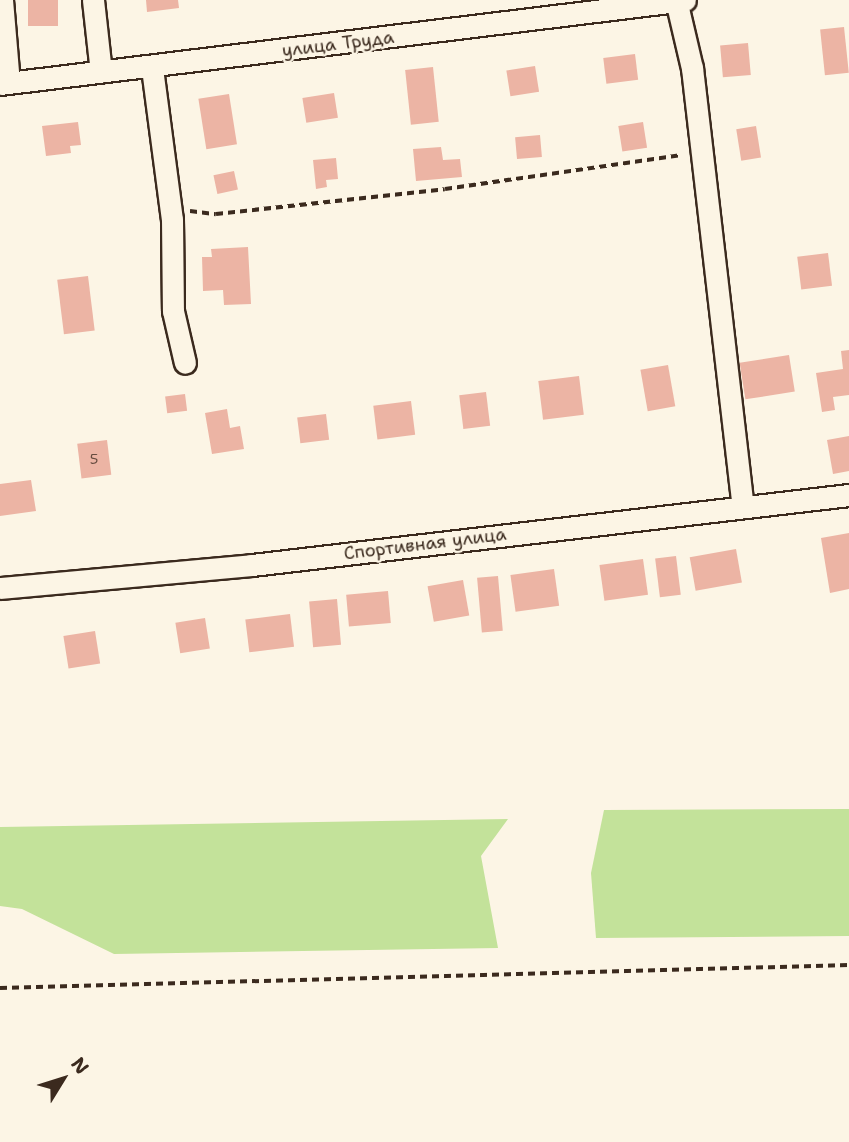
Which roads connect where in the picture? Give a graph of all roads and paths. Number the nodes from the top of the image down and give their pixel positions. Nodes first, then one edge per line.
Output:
1 (2, 0) edge
2 (93, 0) edge
3 (676, 0) edge
4 (685, 0) edge
5 (152, 68) junction
6 (101, 72) junction
7 (5, 84) edge
8 (702, 152) junction
9 (170, 200) junction
10 (185, 363) dead end
11 (849, 495) edge
12 (743, 507) junction
13 (0, 588) edge
14 (849, 965) edge
15 (0, 988) edge

1 - 7 street
2 - 6 street
3 - 4 street, улица Труда
3 - 5 street, улица Труда
3 - 8 street
5 - 6 street, улица Труда
5 - 9 street
6 - 7 street, улица Труда
8 - 9 path
8 - 12 street
9 - 10 street
11 - 12 street, Спортивная улица
12 - 13 street, Спортивная улица
14 - 15 path

